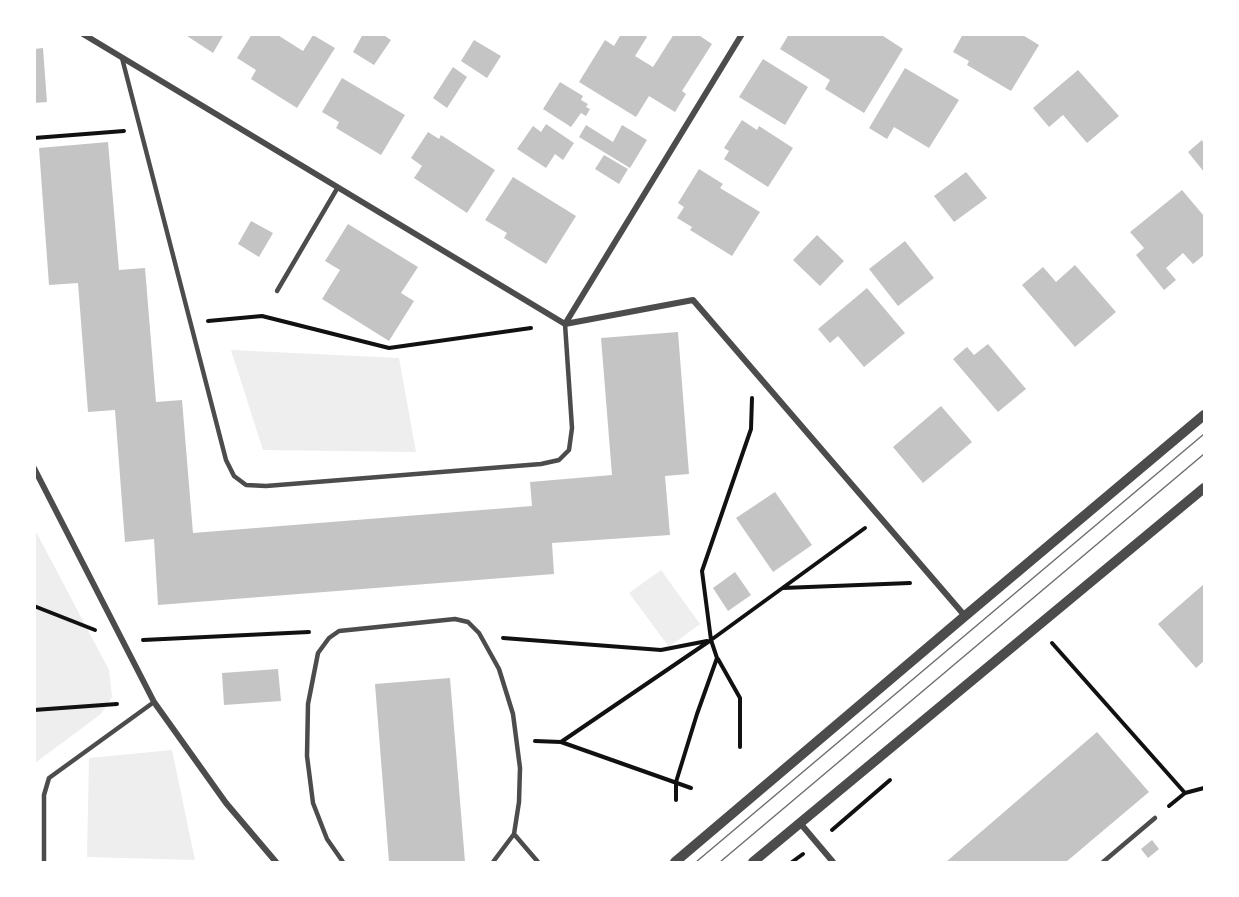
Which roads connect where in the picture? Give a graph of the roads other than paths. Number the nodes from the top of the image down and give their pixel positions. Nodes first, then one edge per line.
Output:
1 (82, 34) edge
2 (742, 34) edge
3 (122, 58) junction
4 (338, 187) junction
5 (277, 291) dead end
6 (565, 324) junction
7 (1204, 415) edge
8 (34, 468) edge
9 (1204, 488) edge
10 (965, 616) junction
11 (154, 702) junction
12 (1155, 818) road end
13 (800, 823) junction
14 (514, 834) junction
15 (44, 862) edge
16 (276, 862) edge
17 (343, 862) edge
18 (493, 862) edge
19 (538, 862) edge
20 (675, 862) edge
21 (753, 862) edge
22 (833, 862) edge
23 (1103, 862) edge

1 - 3 street
2 - 6 street
3 - 4 street
3 - 6 lane
4 - 5 lane
4 - 6 street
6 - 10 street
7 - 10 street
8 - 11 street
9 - 13 street
10 - 20 street
11 - 15 lane
11 - 16 street
12 - 23 lane
13 - 21 street
13 - 22 street
14 - 17 lane
14 - 18 lane
14 - 19 lane

